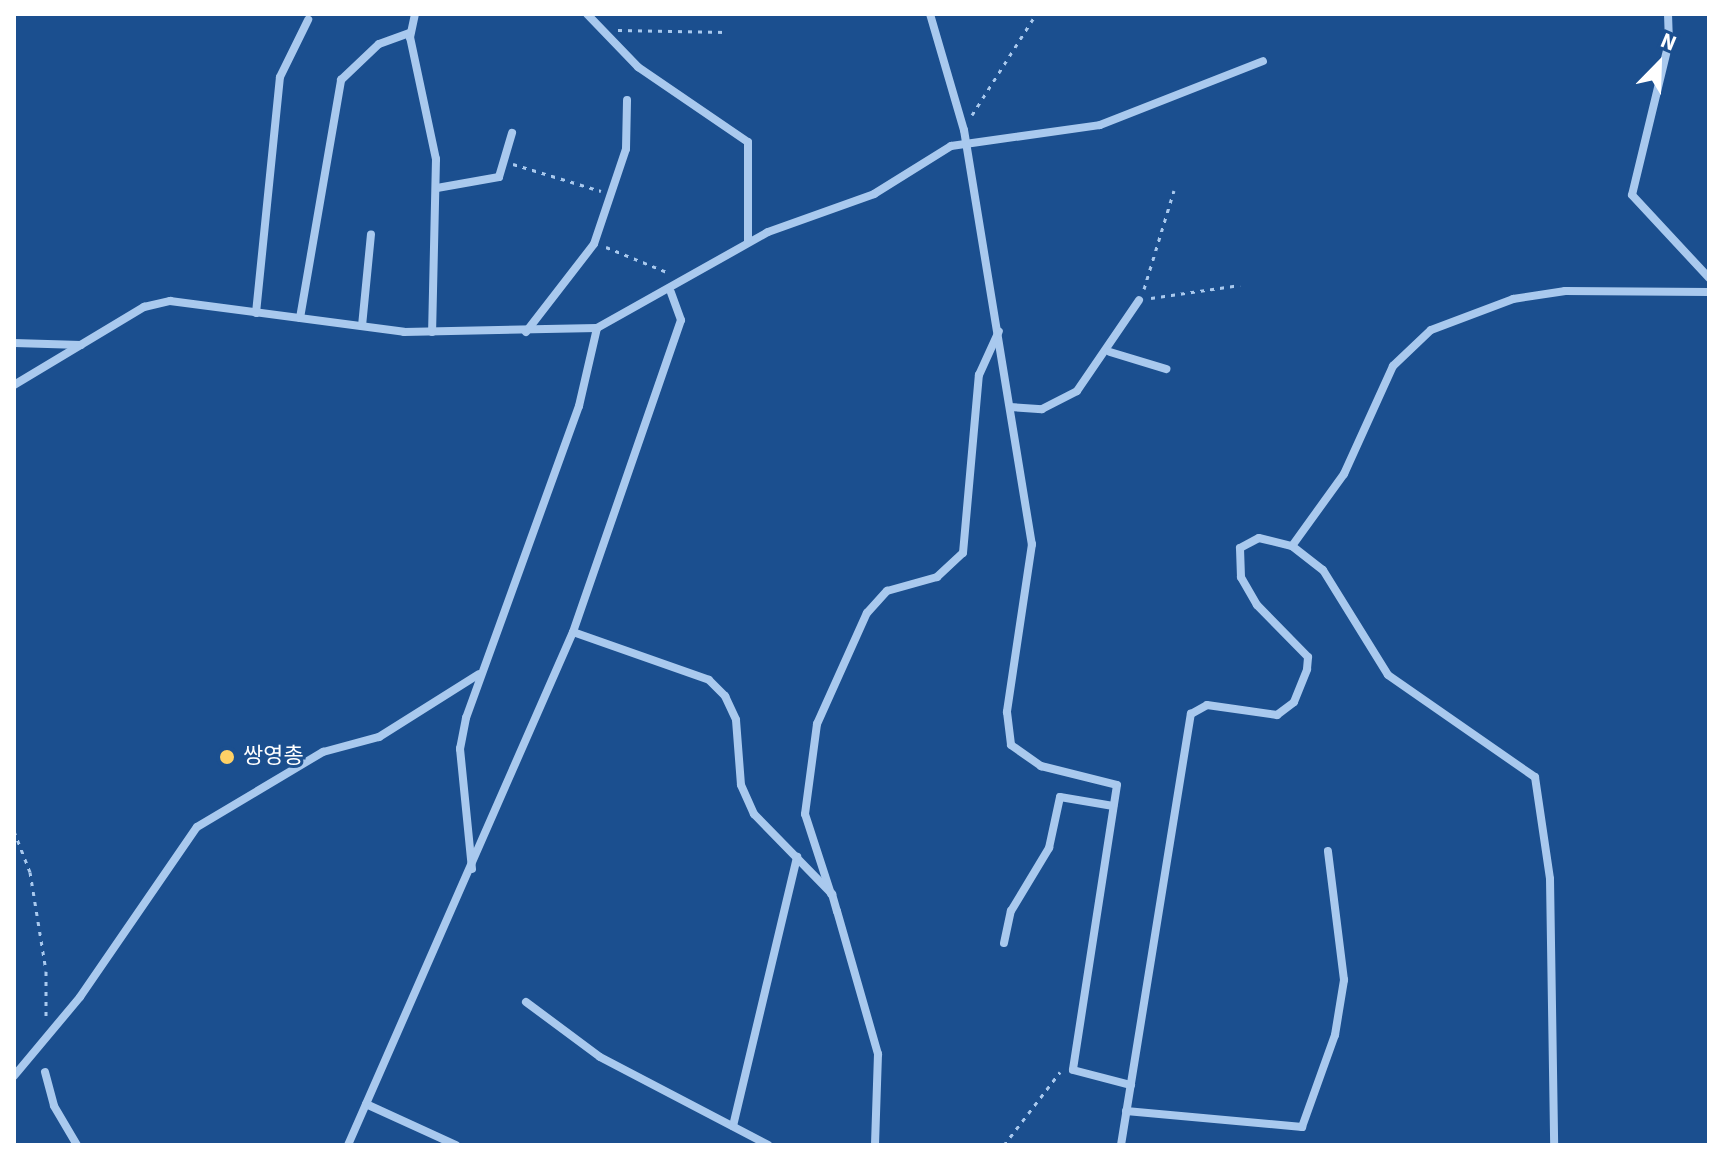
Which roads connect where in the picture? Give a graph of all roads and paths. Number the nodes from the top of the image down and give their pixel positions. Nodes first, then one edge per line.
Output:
1 (415, 14) edge
2 (587, 14) edge
3 (930, 14) edge
4 (1036, 14) edge
5 (1668, 14) edge
6 (308, 20) dead end
7 (606, 32) junction
8 (726, 32) dead end
9 (410, 33) junction
10 (1263, 61) dead end
11 (627, 100) dead end
12 (964, 130) junction
13 (512, 133) dead end
14 (966, 141) junction
15 (507, 163) junction
16 (437, 188) junction
17 (1174, 190) dead end
18 (612, 196) junction
19 (371, 234) dead end
20 (748, 242) junction
21 (594, 244) junction
22 (1709, 278) edge
23 (685, 280) junction
24 (1240, 285) dead end
25 (671, 292) junction
26 (1709, 292) edge
27 (1139, 300) junction
28 (256, 313) junction
29 (300, 318) junction
30 (362, 326) junction
31 (597, 328) junction
32 (999, 331) junction
33 (432, 332) junction
34 (525, 332) junction
35 (14, 343) edge
36 (81, 345) junction
37 (1110, 352) junction
38 (1166, 369) dead end
39 (14, 385) edge
40 (1010, 407) junction
41 (1292, 546) junction
42 (573, 632) junction
43 (479, 674) junction
44 (1113, 806) junction
45 (14, 831) edge
46 (1328, 851) dead end
47 (797, 857) junction
48 (472, 870) junction
49 (832, 894) junction
50 (1004, 943) dead end
51 (526, 1002) dead end
52 (44, 1041) junction
53 (1073, 1070) junction
54 (45, 1072) dead end
55 (14, 1076) edge
56 (1131, 1085) junction
57 (366, 1104) junction
58 (1126, 1111) junction
59 (733, 1126) junction
60 (77, 1145) edge
61 (348, 1145) edge
62 (456, 1145) edge
63 (768, 1145) edge
64 (875, 1145) edge
65 (1004, 1145) edge
66 (1121, 1145) edge
67 (1554, 1145) edge

1 - 9 street
2 - 7 street
3 - 12 street
4 - 12 path
5 - 22 street
6 - 28 street
7 - 8 path
7 - 20 street
9 - 16 street
9 - 29 street
10 - 14 street
11 - 18 street
12 - 14 street
13 - 15 street
14 - 20 street
14 - 32 street
15 - 16 street
15 - 18 path
16 - 33 street
17 - 27 path
18 - 21 street
19 - 30 street
20 - 23 street
21 - 23 path
21 - 34 street
23 - 25 street
24 - 27 path
25 - 31 street
25 - 42 street
26 - 41 street
27 - 37 street
28 - 29 street
28 - 36 street
29 - 30 street
30 - 33 street
31 - 34 street
31 - 43 street
32 - 40 street
32 - 49 street
33 - 34 street
35 - 36 street
36 - 39 street
37 - 38 street
37 - 40 street
40 - 44 street
41 - 56 street
41 - 67 street
42 - 47 street
42 - 48 street
43 - 48 street
43 - 52 street
44 - 50 street
44 - 53 street
45 - 52 path
46 - 58 street
47 - 49 street
47 - 59 street
48 - 57 street
49 - 64 street
51 - 59 street
52 - 55 street
53 - 56 street
53 - 65 path
54 - 60 street
56 - 58 street
57 - 61 street
57 - 62 street
58 - 66 street
59 - 63 street

